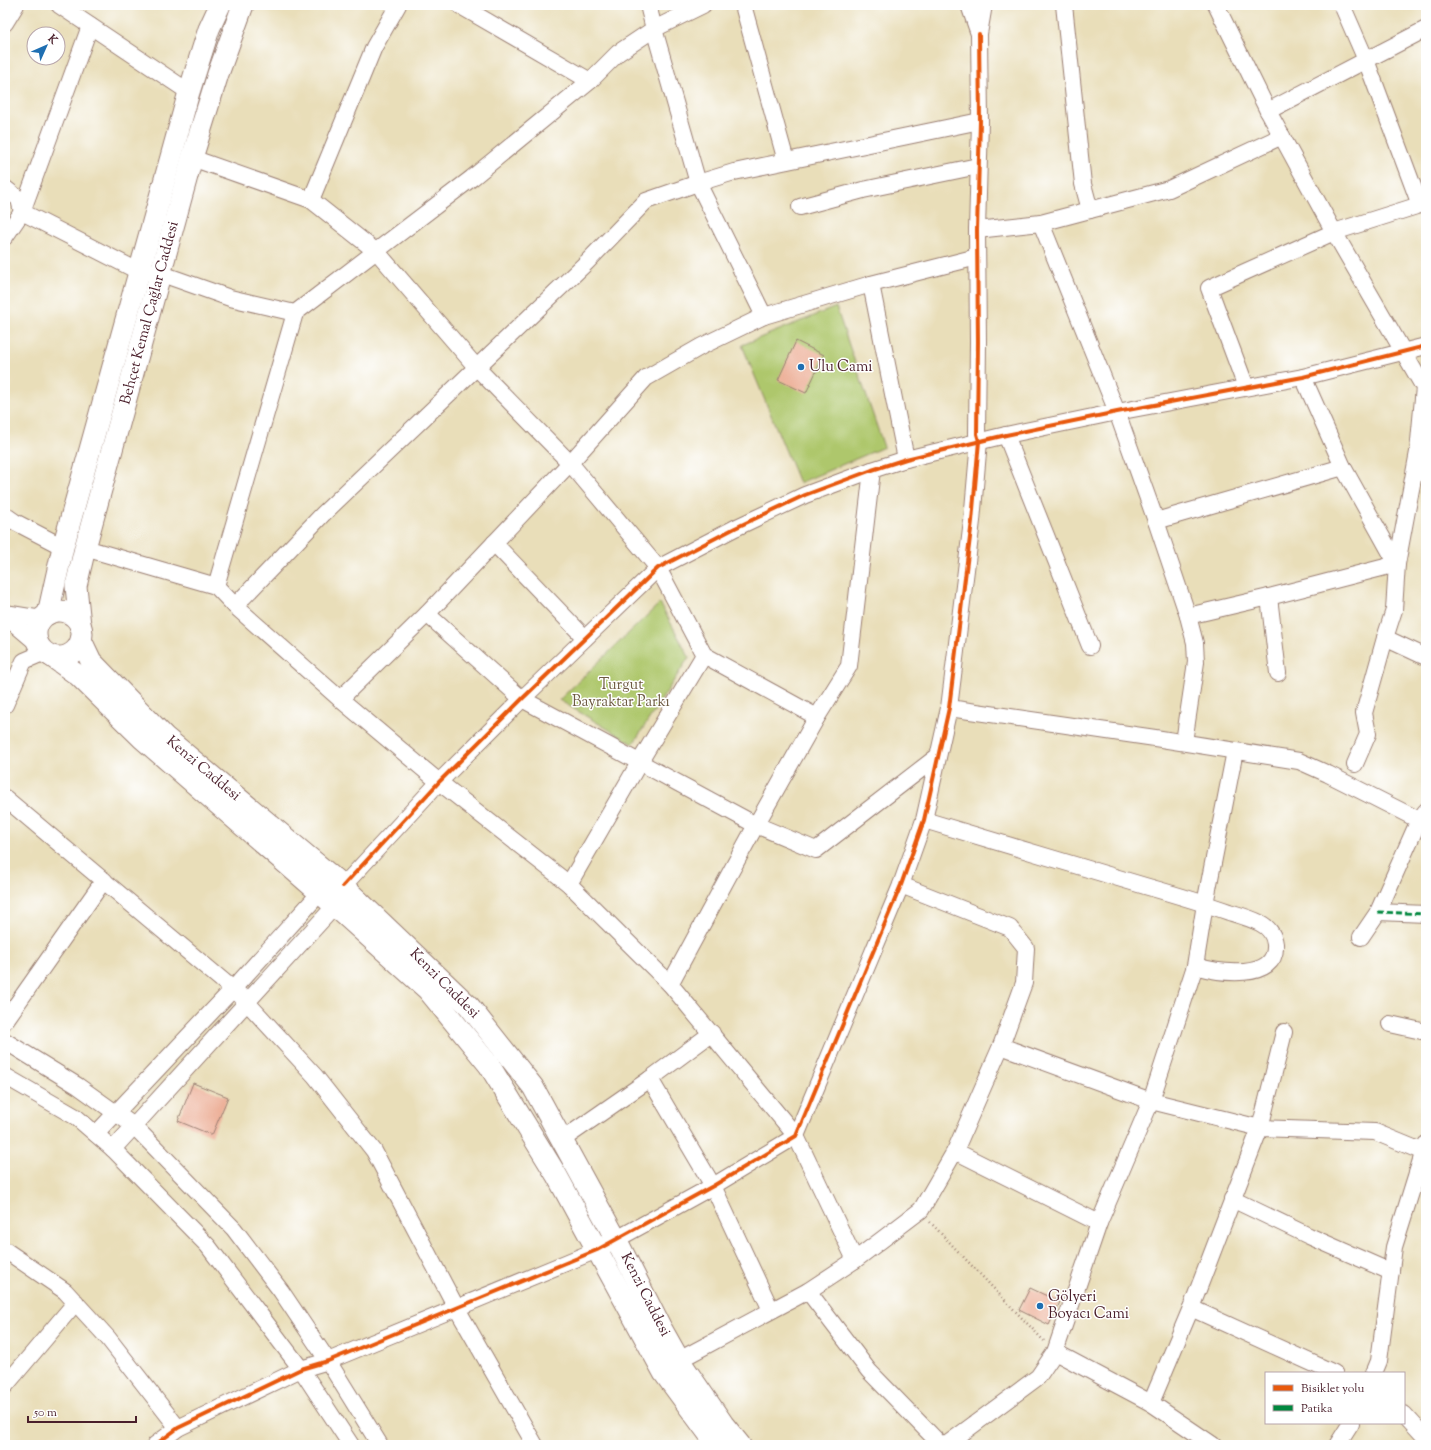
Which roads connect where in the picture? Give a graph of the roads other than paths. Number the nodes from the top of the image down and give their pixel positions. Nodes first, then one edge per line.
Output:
1 (16, 5) edge
2 (59, 5) edge
3 (220, 5) edge
4 (243, 5) edge
5 (398, 5) edge
6 (459, 5) edge
7 (648, 5) edge
8 (703, 5) edge
9 (743, 5) edge
10 (969, 5) edge
11 (984, 5) edge
12 (1064, 5) edge
13 (1216, 5) edge
14 (1342, 5) edge
15 (5, 23) edge
16 (90, 26) junction
17 (654, 29) junction
18 (1426, 29) edge
19 (979, 34) junction
20 (1366, 60) junction
21 (590, 81) junction
22 (190, 92) junction
23 (1268, 111) junction
24 (980, 121) junction
25 (1282, 136) junction
26 (192, 158) junction
27 (786, 161) junction
28 (978, 166) junction
29 (698, 183) junction
30 (5, 188) edge
31 (311, 200) junction
32 (1423, 204) edge
33 (800, 207) dead end
34 (1090, 210) junction
35 (22, 212) junction
36 (1042, 223) junction
37 (977, 230) junction
38 (1334, 232) junction
39 (5, 237) edge
40 (376, 251) junction
41 (977, 257) junction
42 (140, 271) junction
43 (160, 274) junction
44 (870, 284) junction
45 (295, 313) junction
46 (764, 316) junction
47 (1426, 346) edge
48 (1403, 352) junction
49 (477, 368) junction
50 (1303, 377) junction
51 (1246, 387) junction
52 (1425, 389) edge
53 (1117, 412) junction
54 (1006, 435) junction
55 (979, 442) junction
56 (906, 459) junction
57 (570, 463) junction
58 (1343, 467) junction
59 (872, 470) junction
60 (5, 516) edge
61 (1156, 521) junction
62 (494, 543) junction
63 (63, 547) junction
64 (85, 548) junction
65 (1397, 564) junction
66 (658, 568) junction
67 (216, 586) junction
68 (1270, 597) junction
69 (235, 606) junction
70 (5, 613) edge
71 (427, 614) junction
72 (5, 616) edge
73 (1188, 616) junction
74 (45, 617) junction
75 (80, 632) junction
76 (585, 638) junction
77 (1385, 638) junction
78 (1090, 646) dead end
79 (45, 651) junction
80 (704, 655) junction
81 (1426, 657) edge
82 (1278, 673) dead end
83 (340, 699) junction
84 (522, 699) junction
85 (5, 705) edge
86 (949, 708) junction
87 (817, 717) junction
88 (1184, 742) junction
89 (1235, 751) junction
90 (938, 756) junction
91 (639, 763) junction
92 (1355, 764) dead end
93 (439, 782) junction
94 (5, 798) edge
95 (1422, 816) edge
96 (924, 820) junction
97 (756, 825) junction
98 (104, 880) junction
99 (569, 884) junction
100 (901, 885) junction
101 (336, 891) junction
102 (1205, 904) junction
103 (1378, 912) junction
104 (1426, 914) edge
105 (1361, 937) dead end
106 (1195, 966) junction
107 (670, 984) junction
108 (233, 989) junction
109 (247, 1002) junction
110 (5, 1021) edge
111 (1390, 1024) dead end
112 (1284, 1032) dead end
113 (1426, 1032) edge
114 (712, 1034) junction
115 (5, 1041) edge
116 (1001, 1046) junction
117 (5, 1076) edge
118 (650, 1079) junction
119 (1151, 1101) junction
120 (115, 1113) junction
121 (134, 1126) junction
122 (1260, 1128) junction
123 (96, 1134) junction
124 (796, 1136) junction
125 (562, 1140) junction
126 (113, 1149) junction
127 (1425, 1149) edge
128 (955, 1151) junction
129 (713, 1186) junction
130 (1232, 1199) junction
131 (1099, 1222) junction
132 (616, 1239) junction
133 (5, 1250) edge
134 (597, 1250) junction
135 (855, 1260) junction
136 (1391, 1272) junction
137 (808, 1291) junction
138 (76, 1302) junction
139 (456, 1307) junction
140 (1191, 1308) junction
141 (771, 1310) junction
142 (1055, 1352) junction
143 (680, 1360) junction
144 (328, 1361) junction
145 (301, 1369) junction
146 (1332, 1372) edge
147 (1374, 1372) edge
148 (5, 1386) edge
149 (1150, 1403) junction
150 (1405, 1415) edge
151 (1350, 1424) edge
152 (178, 1428) junction
153 (1426, 1439) edge
154 (155, 1445) edge
155 (351, 1445) edge
156 (380, 1445) edge
157 (535, 1445) edge
158 (717, 1445) edge
159 (740, 1445) edge
160 (941, 1445) edge
161 (946, 1445) edge
162 (1213, 1445) edge
163 (1337, 1445) edge
164 (1421, 1445) edge

1 - 15 street
2 - 16 street
3 - 22 main road, Behçet Kemal Çağlar Caddesi
4 - 26 main road, Behçet Kemal Çağlar Caddesi
5 - 31 street
6 - 21 street
7 - 17 street
8 - 17 street
9 - 27 street
10 - 19 street
11 - 19 street
12 - 34 street
13 - 23 street
14 - 20 street
16 - 22 street
16 - 35 street
17 - 21 street
17 - 29 street
18 - 20 street
19 - 24 street
20 - 23 street
20 - 32 street
21 - 40 street
22 - 42 main road, Behçet Kemal Çağlar Caddesi
23 - 25 street
24 - 27 street
24 - 28 street
25 - 34 street
25 - 38 street
26 - 31 street
26 - 43 main road, Behçet Kemal Çağlar Caddesi
27 - 29 street
28 - 33 street
28 - 37 street
29 - 46 street
29 - 49 street
30 - 35 street
31 - 40 street
32 - 38 street
34 - 36 street
35 - 39 street
35 - 42 street
36 - 37 street
36 - 53 street
37 - 41 street
38 - 48 street
38 - 51 street
40 - 45 street
40 - 49 street
41 - 44 street
41 - 55 street
42 - 43 street
42 - 63 main road, Behçet Kemal Çağlar Caddesi
43 - 45 street
43 - 64 main road, Behçet Kemal Çağlar Caddesi
44 - 46 street
44 - 56 street
45 - 67 street
46 - 57 street
47 - 48 street
48 - 50 street
48 - 52 street
49 - 57 street
49 - 69 street
50 - 51 street
50 - 58 street
51 - 53 street
52 - 65 street
53 - 54 street
53 - 61 street
54 - 55 street
54 - 78 street
55 - 56 street
55 - 86 street
56 - 59 street
57 - 62 street
57 - 66 street
58 - 61 street
58 - 65 street
59 - 66 street
59 - 87 street
60 - 63 street
61 - 73 street
62 - 71 street
62 - 76 street
63 - 74 main road, Behçet Kemal Çağlar Caddesi
64 - 67 street
64 - 75 main road, Behçet Kemal Çağlar Caddesi
65 - 68 street
65 - 77 street
66 - 76 street
66 - 80 street
67 - 69 street
68 - 73 street
68 - 82 street
69 - 83 street
70 - 74 street
71 - 83 street
71 - 84 street
72 - 79 street
73 - 88 street
74 - 75 main road
74 - 79 main road
75 - 79 main road
75 - 101 main road, Kenzi Caddesi
76 - 84 street
77 - 81 street
77 - 92 street
79 - 85 street
79 - 101 main road, Kenzi Caddesi
80 - 87 street
80 - 91 street
83 - 93 street
84 - 91 street
84 - 93 street
86 - 88 street
86 - 90 street
87 - 97 street
88 - 89 street
89 - 95 street
89 - 102 street
90 - 96 street
90 - 97 street
91 - 97 street
91 - 99 street
93 - 99 street
93 - 101 street
94 - 98 street
95 - 103 street
96 - 100 street
96 - 102 street
97 - 107 street
98 - 108 street
98 - 110 street
99 - 107 street
100 - 116 street
100 - 124 street
101 - 108 street
101 - 109 street
101 - 125 main road, Kenzi Caddesi
101 - 134 main road, Kenzi Caddesi
102 - 106 street
102 - 106 street
103 - 104 street
103 - 105 street
106 - 119 street
107 - 114 street
108 - 109 street
108 - 120 street
109 - 121 street
109 - 139 street
111 - 113 street
112 - 122 street
114 - 118 street
114 - 124 street
115 - 120 street
116 - 119 street
116 - 128 street
117 - 123 street
118 - 125 street
118 - 129 street
119 - 122 street
119 - 131 street
120 - 121 street
120 - 123 street
121 - 126 street
121 - 144 street
122 - 127 street
122 - 130 street
123 - 126 street
124 - 129 street
124 - 135 street
125 - 132 main road, Kenzi Caddesi
126 - 145 street
127 - 136 street
128 - 131 street
128 - 135 street
129 - 132 street
129 - 141 street
130 - 136 street
130 - 140 street
131 - 142 street
132 - 134 street
132 - 143 main road, Kenzi Caddesi
133 - 138 street
134 - 139 street
134 - 158 main road, Kenzi Caddesi
135 - 137 street
136 - 147 street
137 - 141 street
137 - 160 street
138 - 148 street
138 - 152 street
139 - 144 street
139 - 157 street
140 - 146 street
140 - 149 street
141 - 143 street
142 - 149 street
142 - 161 street
143 - 159 main road, Kenzi Caddesi
144 - 145 street
144 - 156 street
145 - 152 street
145 - 155 street
149 - 162 street
150 - 153 street
151 - 163 street
152 - 154 street
153 - 164 street

